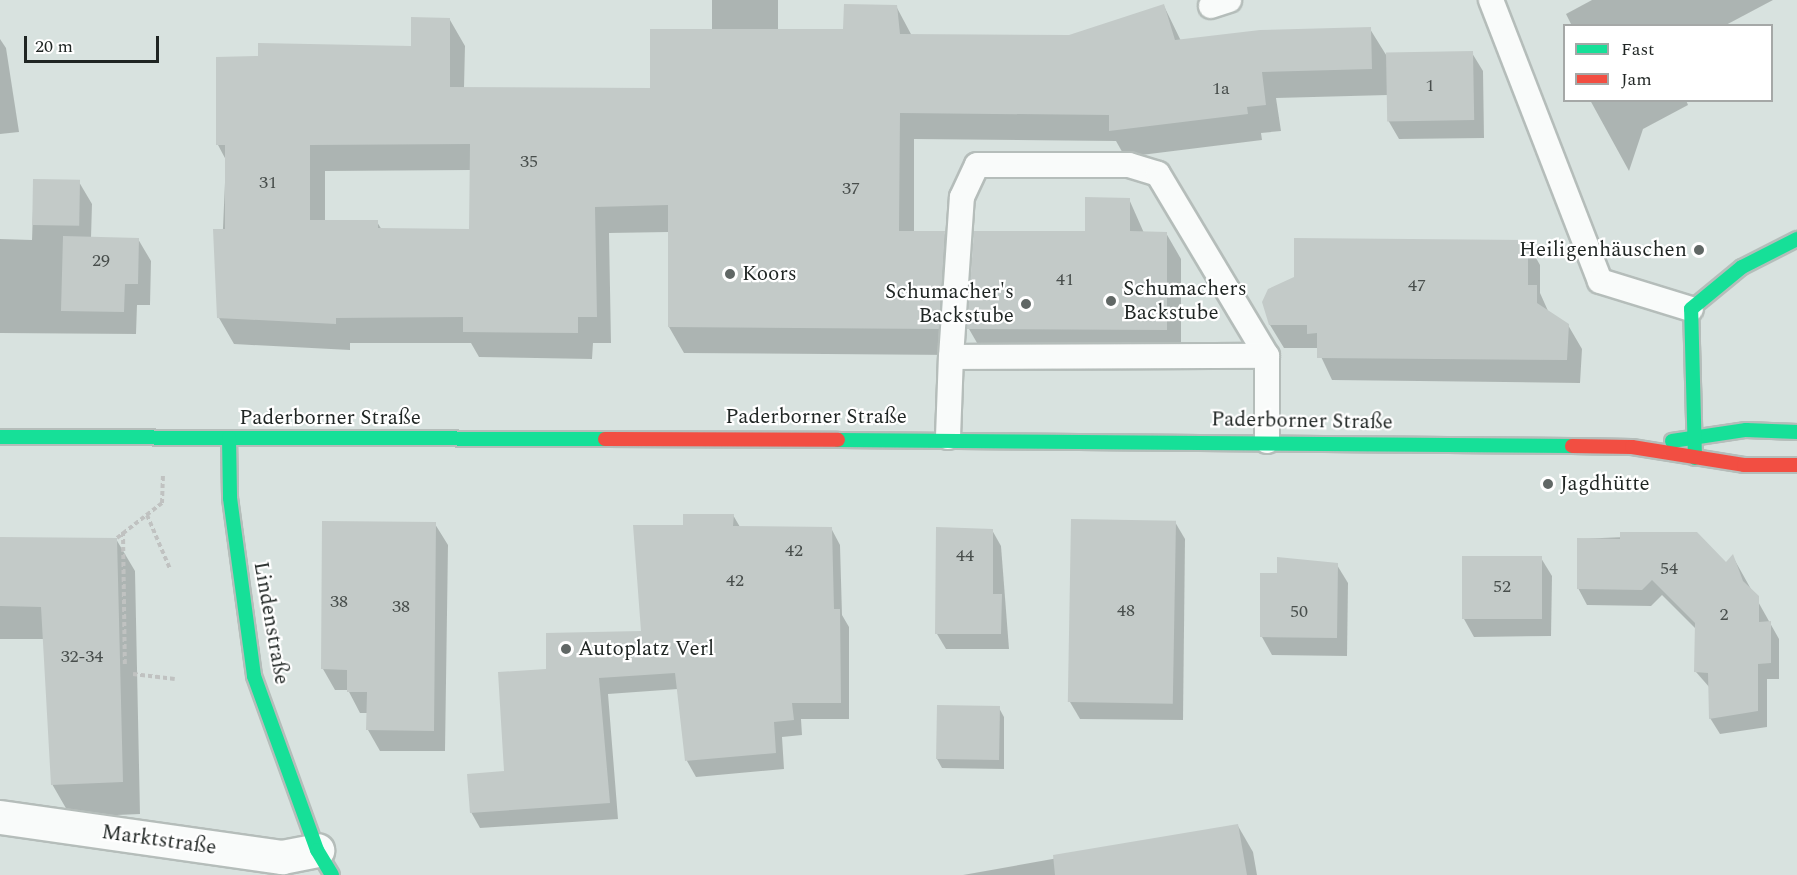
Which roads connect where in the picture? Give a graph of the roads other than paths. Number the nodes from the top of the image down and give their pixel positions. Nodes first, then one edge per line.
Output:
1 (1491, 0) edge
2 (1797, 240) edge
3 (1691, 309) junction
4 (1267, 356) junction
5 (951, 357) junction
6 (1797, 432) edge
7 (0, 437) edge
8 (948, 437) junction
9 (229, 438) junction
10 (1695, 438) junction
11 (1268, 441) junction
12 (1632, 447) junction
13 (1695, 458) junction
14 (1797, 465) edge
15 (0, 817) edge
16 (325, 862) edge

1 - 3 lane
2 - 3 main road
3 - 10 main road
4 - 5 lane
4 - 5 lane
4 - 11 lane
5 - 8 lane
6 - 10 main road, Paderborner Straße
7 - 9 main road, Paderborner Straße
8 - 9 main road, Paderborner Straße
8 - 11 main road, Paderborner Straße
9 - 16 main road, Lindenstraße
10 - 12 main road, Paderborner Straße
10 - 13 main road
11 - 12 main road, Paderborner Straße
12 - 13 main road, Paderborner Straße
13 - 14 main road, Paderborner Straße
15 - 16 street, Marktstraße

